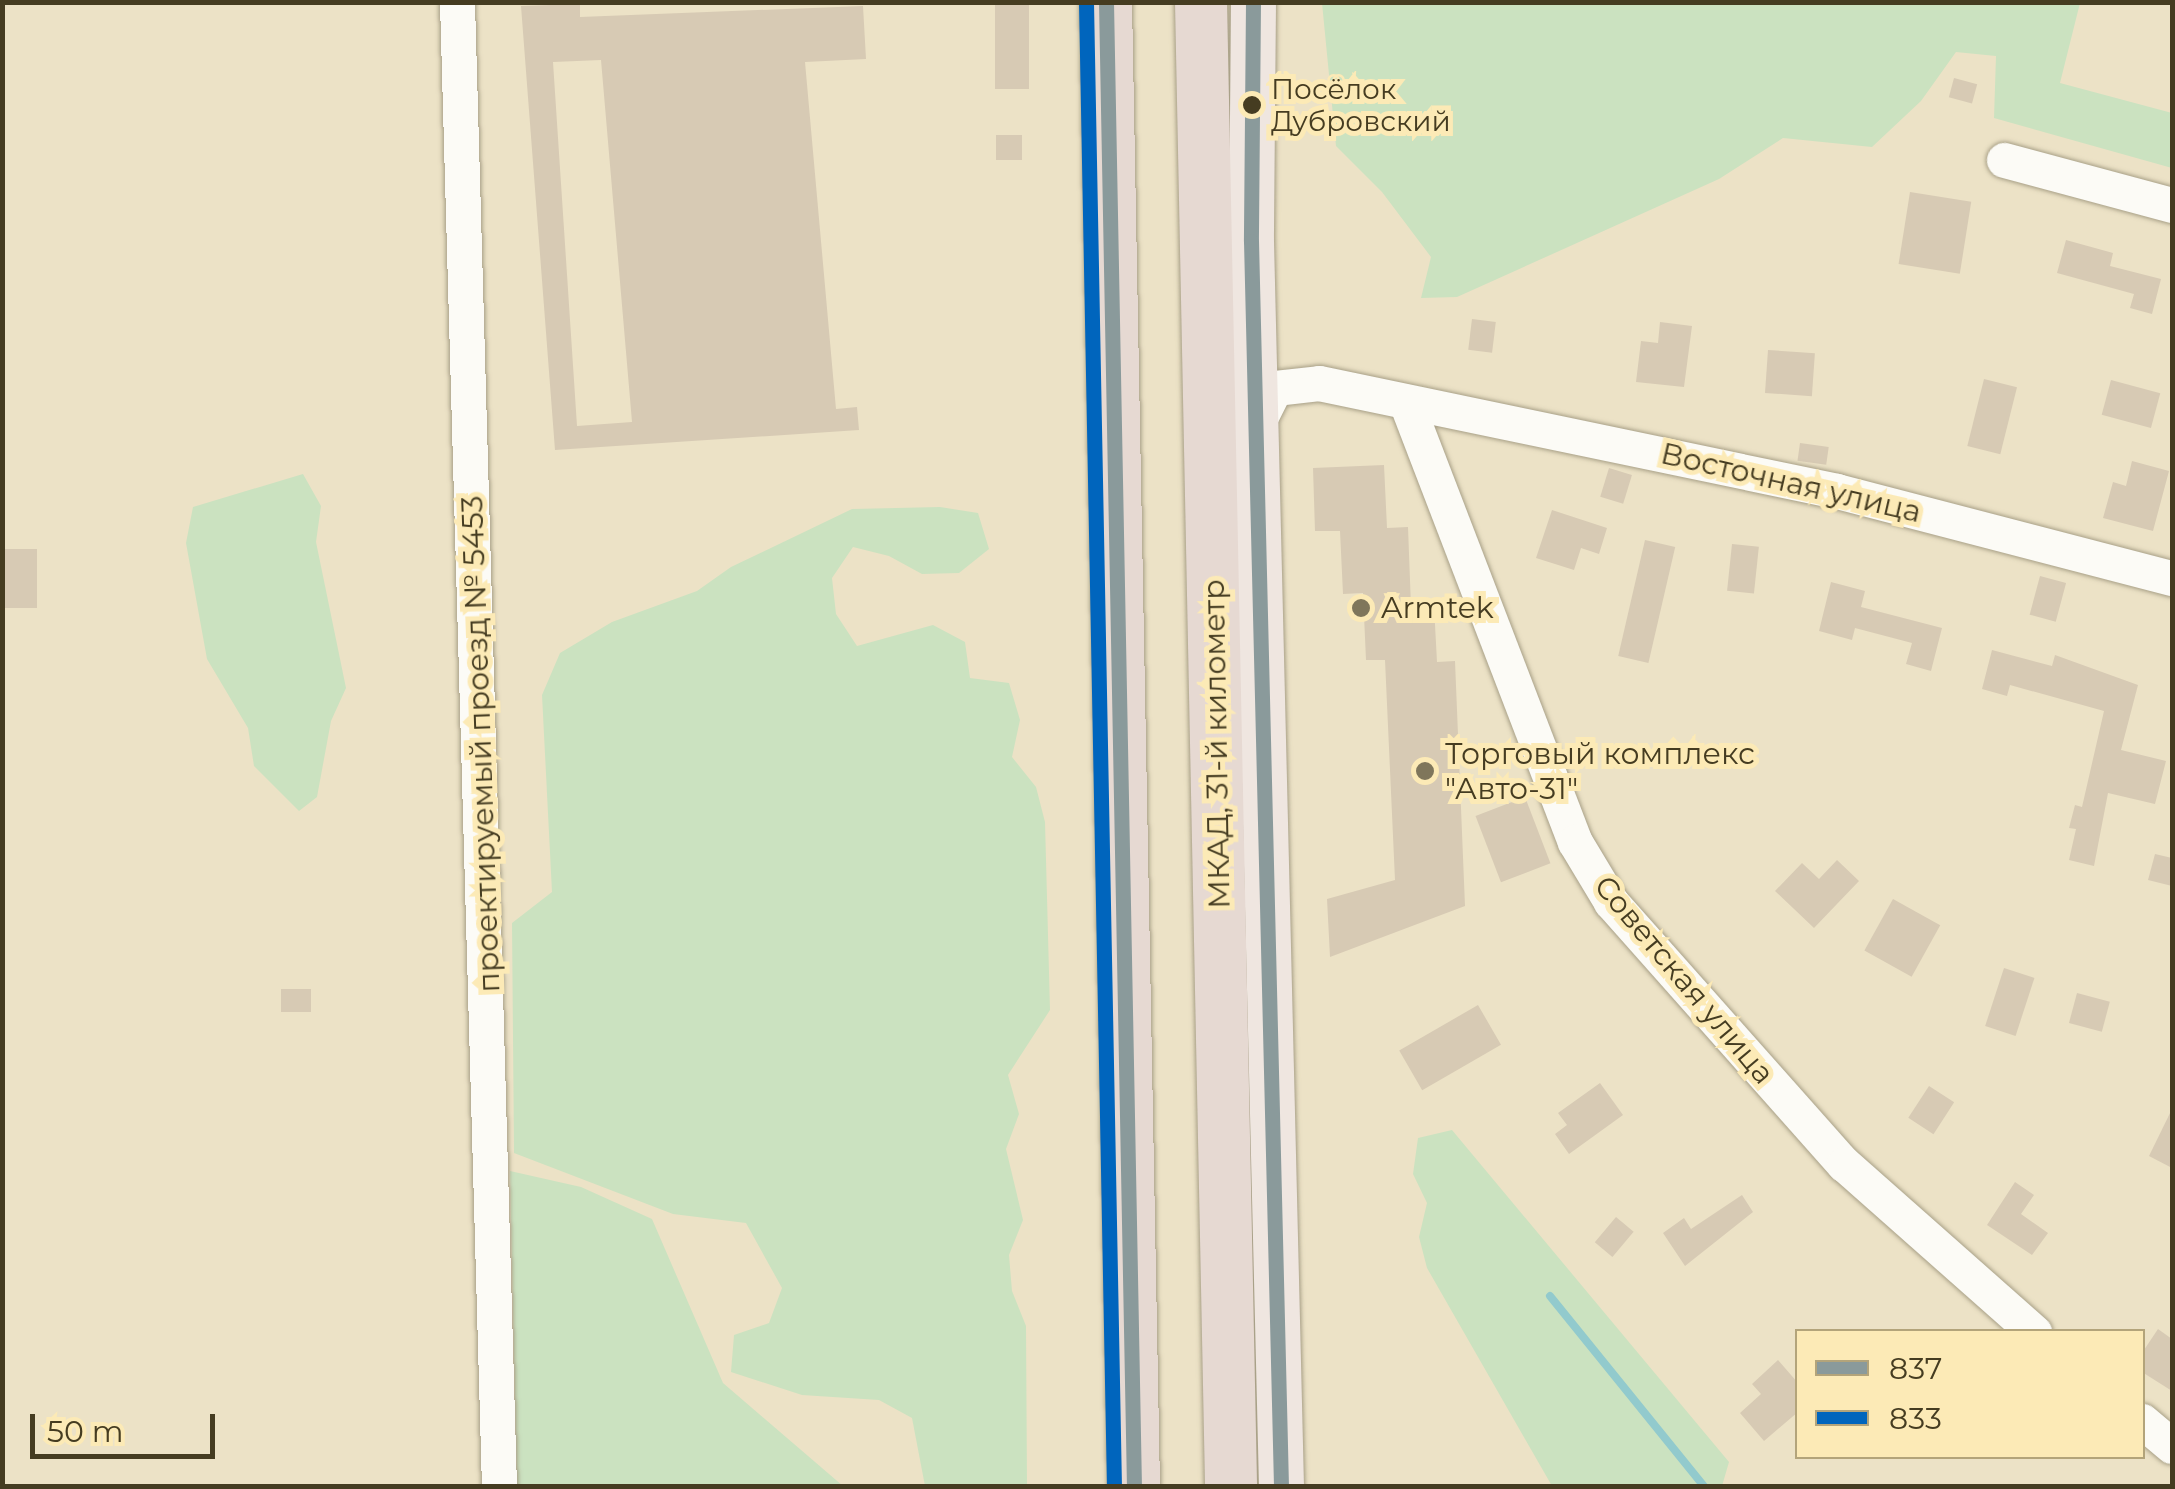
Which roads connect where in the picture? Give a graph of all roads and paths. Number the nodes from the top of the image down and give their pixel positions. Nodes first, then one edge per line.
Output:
1 (457, 2) edge
2 (1106, 2) edge
3 (1201, 2) edge
4 (1253, 2) edge
5 (2004, 160) dead end
6 (2172, 204) edge
7 (1253, 303) junction
8 (1319, 383) junction
9 (1406, 402) junction
10 (1257, 424) junction
11 (2172, 578) edge
12 (2031, 1329) edge
13 (2145, 1424) edge
14 (2172, 1446) edge
15 (499, 1486) edge
16 (1134, 1486) edge
17 (1230, 1486) edge
18 (1280, 1486) edge

1 - 15 street, проектируемый проезд № 5453
2 - 16 highway
3 - 17 highway, МКАД, 31-й километр
4 - 7 main road
5 - 6 street
7 - 8 street
7 - 10 main road
8 - 9 street
8 - 10 street
9 - 11 street, Восточная улица
9 - 12 street, Советская улица
10 - 18 main road
13 - 14 street

